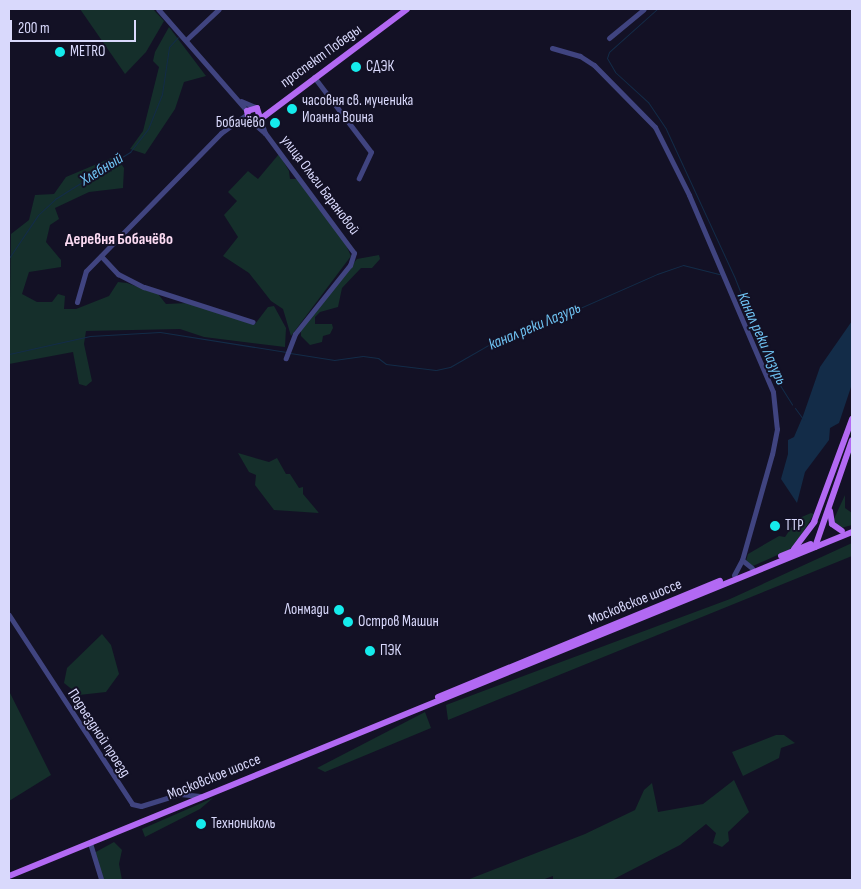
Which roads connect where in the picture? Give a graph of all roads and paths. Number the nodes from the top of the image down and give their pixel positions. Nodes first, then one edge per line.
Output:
1 (158, 9) edge
2 (219, 9) edge
3 (407, 9) edge
4 (644, 9) edge
5 (610, 38) dead end
6 (186, 40) junction
7 (552, 48) dead end
8 (314, 77) junction
9 (238, 100) junction
10 (274, 106) junction
11 (256, 107) junction
12 (247, 112) junction
13 (260, 118) junction
14 (251, 121) junction
15 (266, 133) junction
16 (359, 178) dead end
17 (101, 256) junction
18 (77, 302) dead end
19 (253, 322) dead end
20 (286, 358) dead end
21 (852, 419) edge
22 (851, 430) edge
23 (850, 441) edge
24 (830, 480) junction
25 (838, 483) junction
26 (830, 506) junction
27 (852, 527) edge
28 (842, 531) junction
29 (852, 532) edge
30 (817, 544) junction
31 (792, 552) junction
32 (742, 560) junction
33 (752, 568) junction
34 (734, 575) junction
35 (9, 615) edge
36 (429, 703) junction
37 (200, 796) junction
38 (90, 843) junction
39 (9, 876) edge
40 (101, 880) edge

1 - 6 street
2 - 6 street
3 - 8 main road, проспект Победы
4 - 5 street
6 - 9 street
7 - 32 street
8 - 10 main road, проспект Победы
8 - 16 street
9 - 11 street
9 - 12 street
10 - 11 main road, проспект Победы
10 - 13 main road, проспект Победы
11 - 12 main road, проспект Победы
11 - 13 main road
12 - 14 main road
12 - 17 street
13 - 14 main road, проспект Победы
13 - 15 street, улица Ольги Барановой
14 - 15 street, улица Ольги Барановой
15 - 20 street, улица Ольги Барановой
17 - 18 street
17 - 19 street
21 - 22 main road
22 - 23 main road
23 - 24 main road
23 - 25 main road
24 - 25 main road
24 - 31 main road
25 - 26 main road
26 - 28 main road
26 - 30 main road
27 - 28 main road, Московское шоссе
28 - 30 main road, Московское шоссе
29 - 30 main road, Московское шоссе
30 - 31 main road, Московское шоссе
30 - 36 main road, Московское шоссе
31 - 33 main road, Московское шоссе
32 - 33 street
32 - 34 street
33 - 34 main road, Московское шоссе
34 - 36 main road, Московское шоссе
35 - 37 street, Подъездной проезд
36 - 37 main road, Московское шоссе
37 - 38 main road, Московское шоссе
38 - 39 main road, Московское шоссе
38 - 40 street

